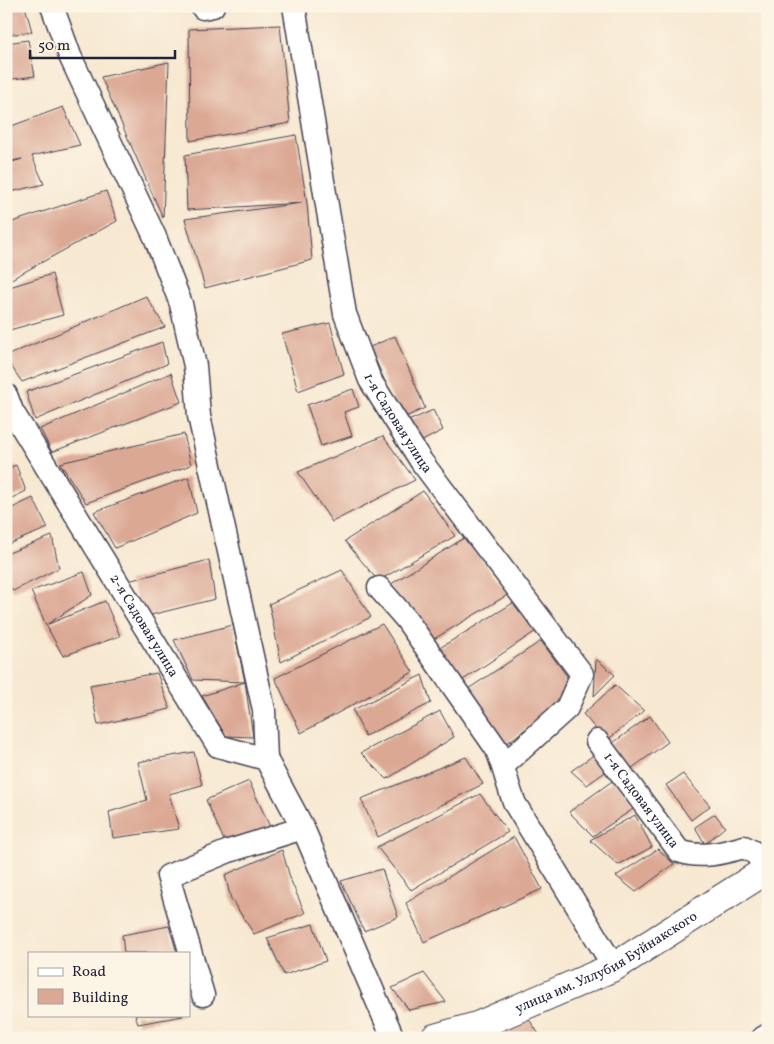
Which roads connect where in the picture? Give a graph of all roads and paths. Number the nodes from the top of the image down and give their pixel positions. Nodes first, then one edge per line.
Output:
1 (52, 6) edge
2 (294, 6) edge
3 (6, 395) edge
4 (379, 588) dead end
5 (598, 741) dead end
6 (266, 759) junction
7 (504, 765) junction
8 (302, 828) junction
9 (768, 869) edge
10 (614, 967) junction
11 (203, 994) dead end
12 (468, 1032) edge
13 (768, 1035) edge
14 (393, 1038) edge
15 (435, 1038) edge
16 (763, 1038) edge

1 - 6 street
2 - 7 street, 1-я Садовая улица
3 - 6 street, 2-я Садовая улица
4 - 7 street
5 - 9 street, 1-я Садовая улица
6 - 8 street
7 - 10 street
8 - 11 street
8 - 14 street
9 - 10 main road, улица им. Уллубия Буйнакского
10 - 12 main road, улица им. Уллубия Буйнакского
12 - 15 main road, улица им. Уллубия Буйнакского
13 - 16 street

